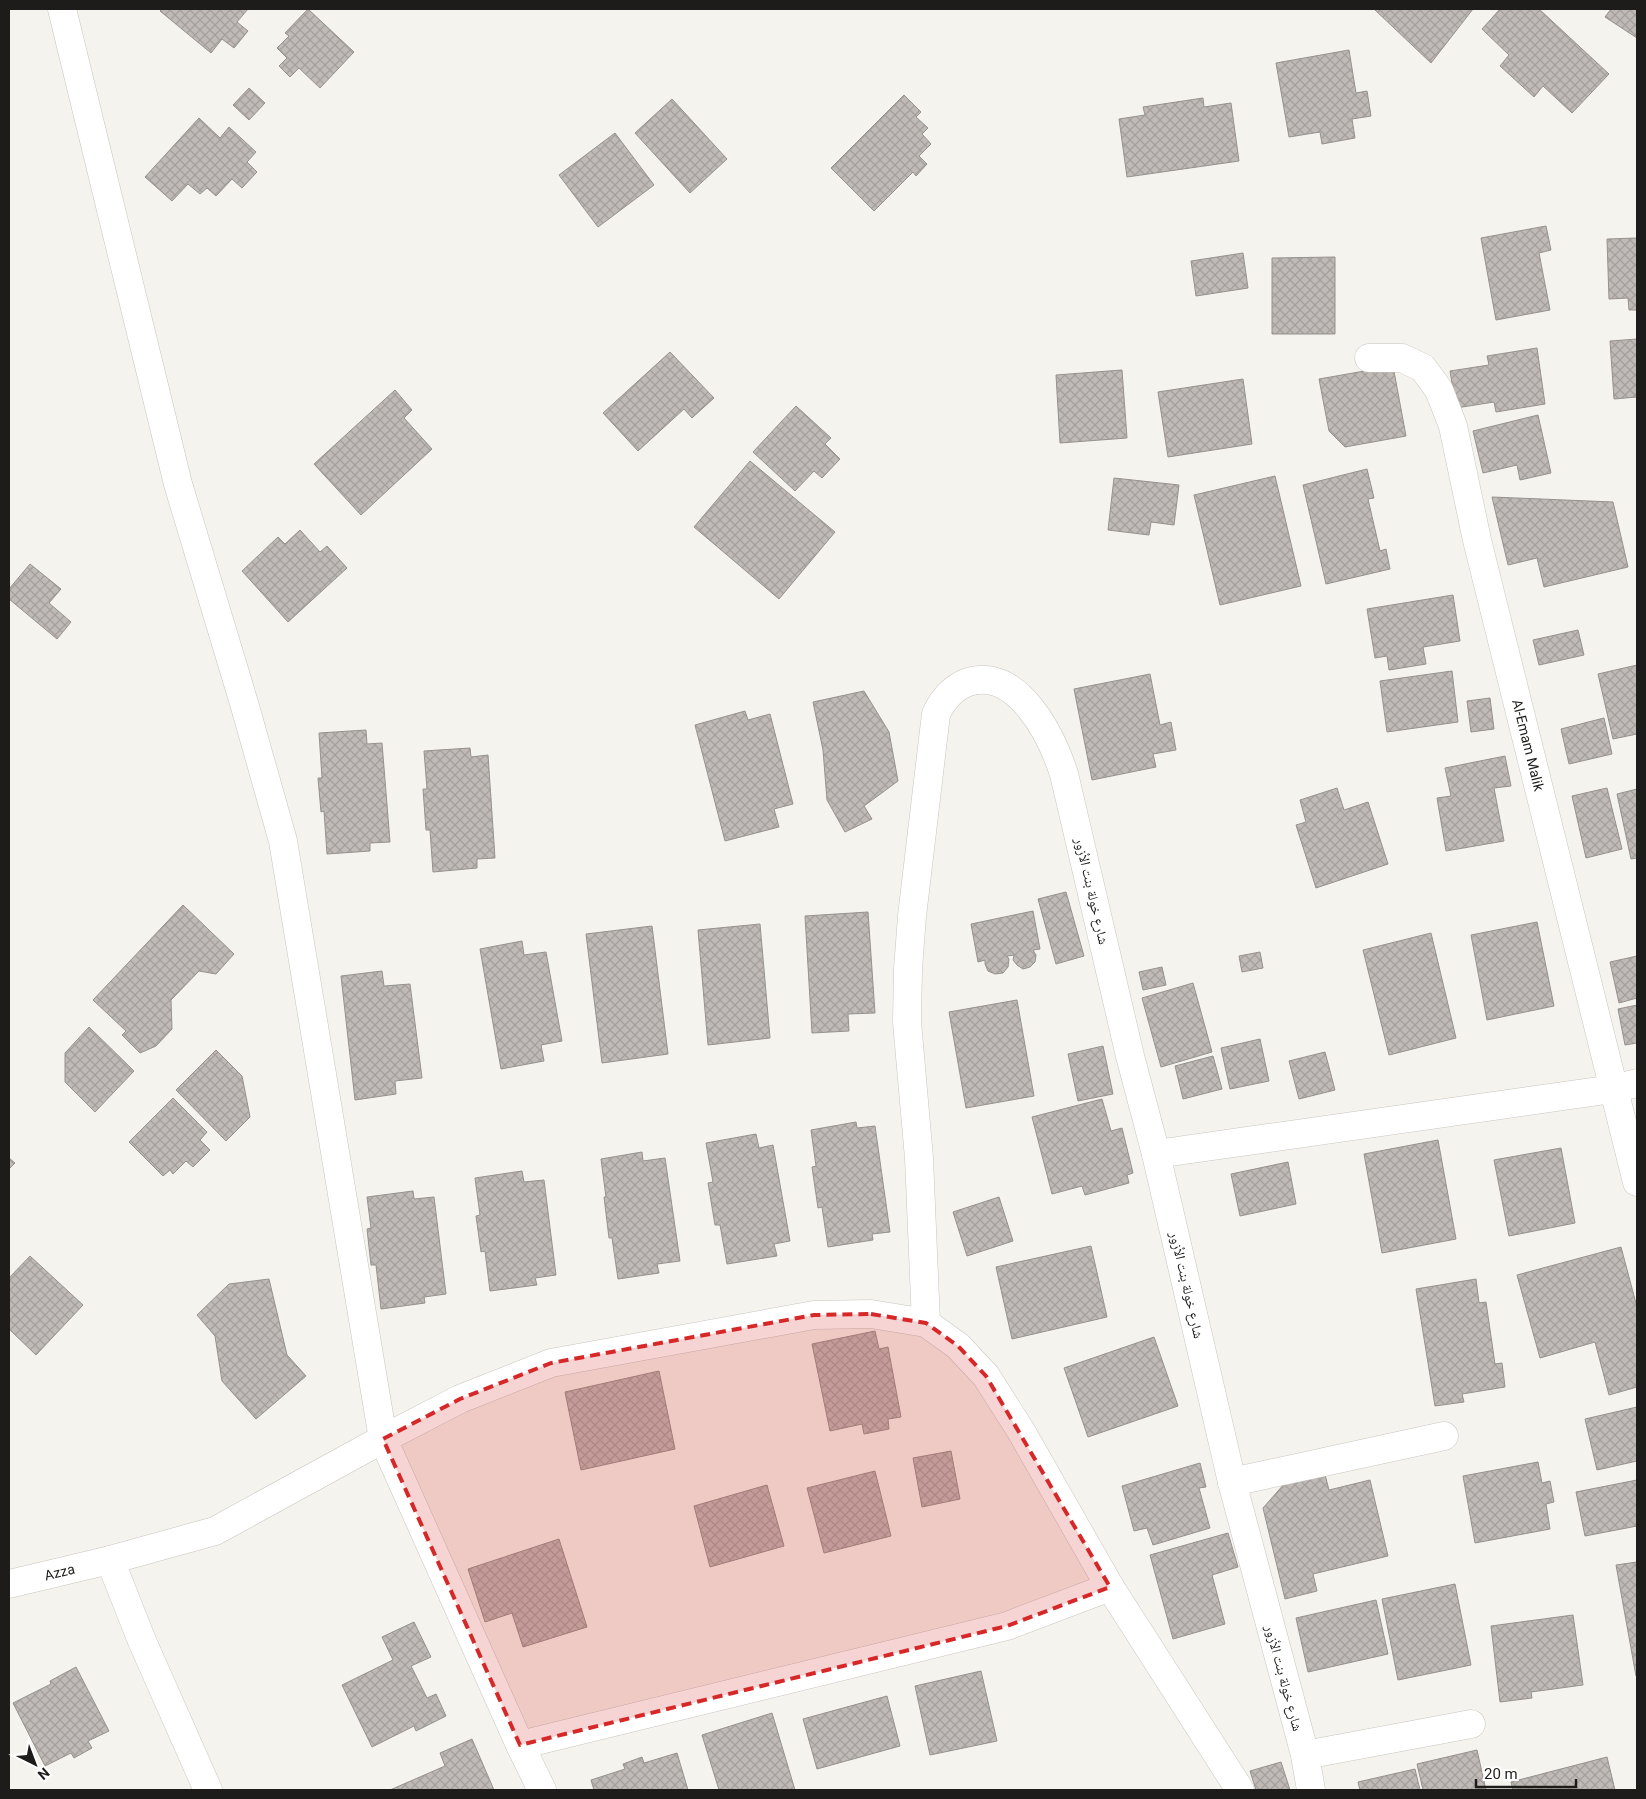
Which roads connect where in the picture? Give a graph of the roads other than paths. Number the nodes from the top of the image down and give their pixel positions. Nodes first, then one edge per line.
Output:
1 (62, 9) edge
2 (1369, 358) dead end
3 (1625, 1086) edge
4 (1156, 1154) junction
5 (1637, 1182) edge
6 (926, 1323) junction
7 (1444, 1436) dead end
8 (382, 1440) junction
9 (1232, 1482) junction
10 (110, 1560) junction
11 (9, 1584) edge
12 (1110, 1587) junction
13 (1471, 1724) dead end
14 (520, 1745) junction
15 (1304, 1755) junction
16 (208, 1790) edge
17 (542, 1790) edge
18 (1240, 1790) edge
19 (1311, 1790) edge

1 - 8 street
2 - 3 street, Al-Emam Malik
3 - 4 street
3 - 5 street, Al-Emam Malik
4 - 6 street, شارع خولة بنت الأزور
4 - 9 street, شارع خولة بنت الأزور
6 - 8 street, Azza
6 - 12 street
7 - 9 street
8 - 10 street, Azza
8 - 14 street
9 - 15 street, شارع خولة بنت الأزور
10 - 11 street, Azza
10 - 16 street
12 - 14 street
12 - 18 street
13 - 15 street
14 - 17 street
15 - 19 street, شارع خولة بنت الأزور

